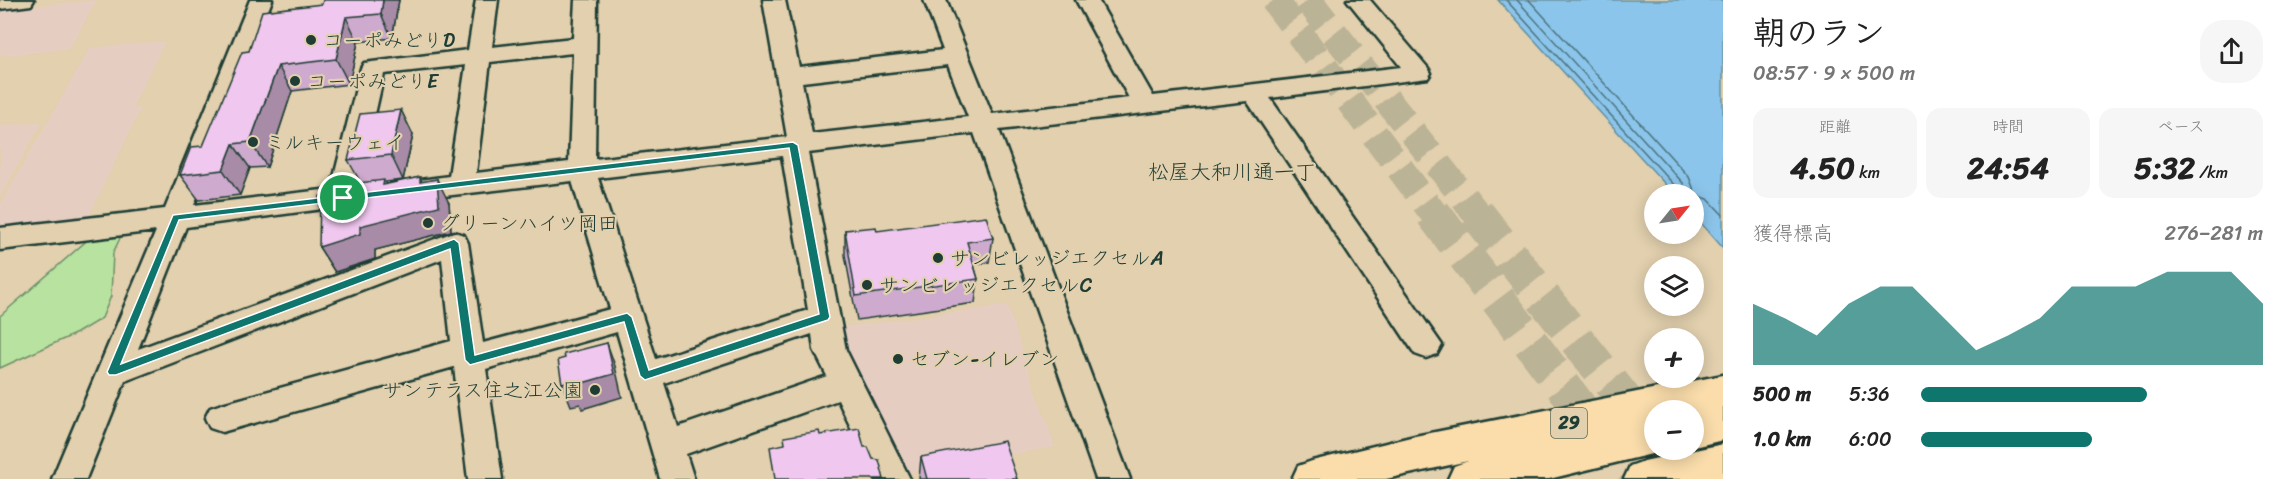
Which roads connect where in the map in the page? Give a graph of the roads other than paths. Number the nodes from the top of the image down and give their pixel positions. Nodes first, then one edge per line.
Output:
1 (23, 0) edge
2 (261, 0) edge
3 (487, 0) edge
4 (586, 0) edge
5 (774, 0) edge
6 (935, 0) edge
7 (1087, 0) edge
8 (1358, 0) edge
9 (0, 2) edge
10 (585, 44) junction
11 (479, 56) junction
12 (957, 56) junction
13 (788, 76) junction
14 (1253, 92) junction
15 (1145, 104) junction
16 (983, 123) junction
17 (797, 144) junction
18 (582, 170) junction
19 (461, 184) junction
20 (343, 198) junction
21 (176, 217) junction
22 (0, 239) edge
23 (627, 317) junction
24 (824, 317) junction
25 (1426, 345) dead end
26 (469, 355) junction
27 (112, 372) junction
28 (645, 376) junction
29 (846, 382) junction
30 (1723, 391) edge
31 (222, 418) dead end
32 (1723, 423) edge
33 (1704, 428) edge
34 (1644, 440) edge
35 (667, 446) junction
36 (1723, 462) edge
37 (1481, 476) edge
38 (62, 478) edge
39 (485, 479) edge
40 (677, 479) edge
41 (893, 479) edge
42 (1113, 479) edge
43 (1312, 479) edge
44 (1644, 479) edge

1 - 9 street
2 - 21 street
3 - 11 street
4 - 10 street
5 - 13 street
6 - 12 street
7 - 15 street
8 - 14 street
10 - 11 street
10 - 18 street
11 - 19 street
11 - 20 street
12 - 13 street
12 - 16 street
13 - 17 street
14 - 15 street
14 - 25 street
15 - 16 street
16 - 17 street
16 - 42 street
17 - 18 street
17 - 24 street
18 - 19 street
18 - 23 street
19 - 20 street
20 - 21 street
21 - 22 street
21 - 27 street
23 - 26 street
23 - 28 street
24 - 28 street
24 - 29 street
26 - 27 street
26 - 31 street
26 - 39 street
27 - 38 street
28 - 35 street
29 - 35 street
29 - 41 street
30 - 43 main road, 29
32 - 33 main road
34 - 37 main road, 29
35 - 40 street
36 - 44 main road

